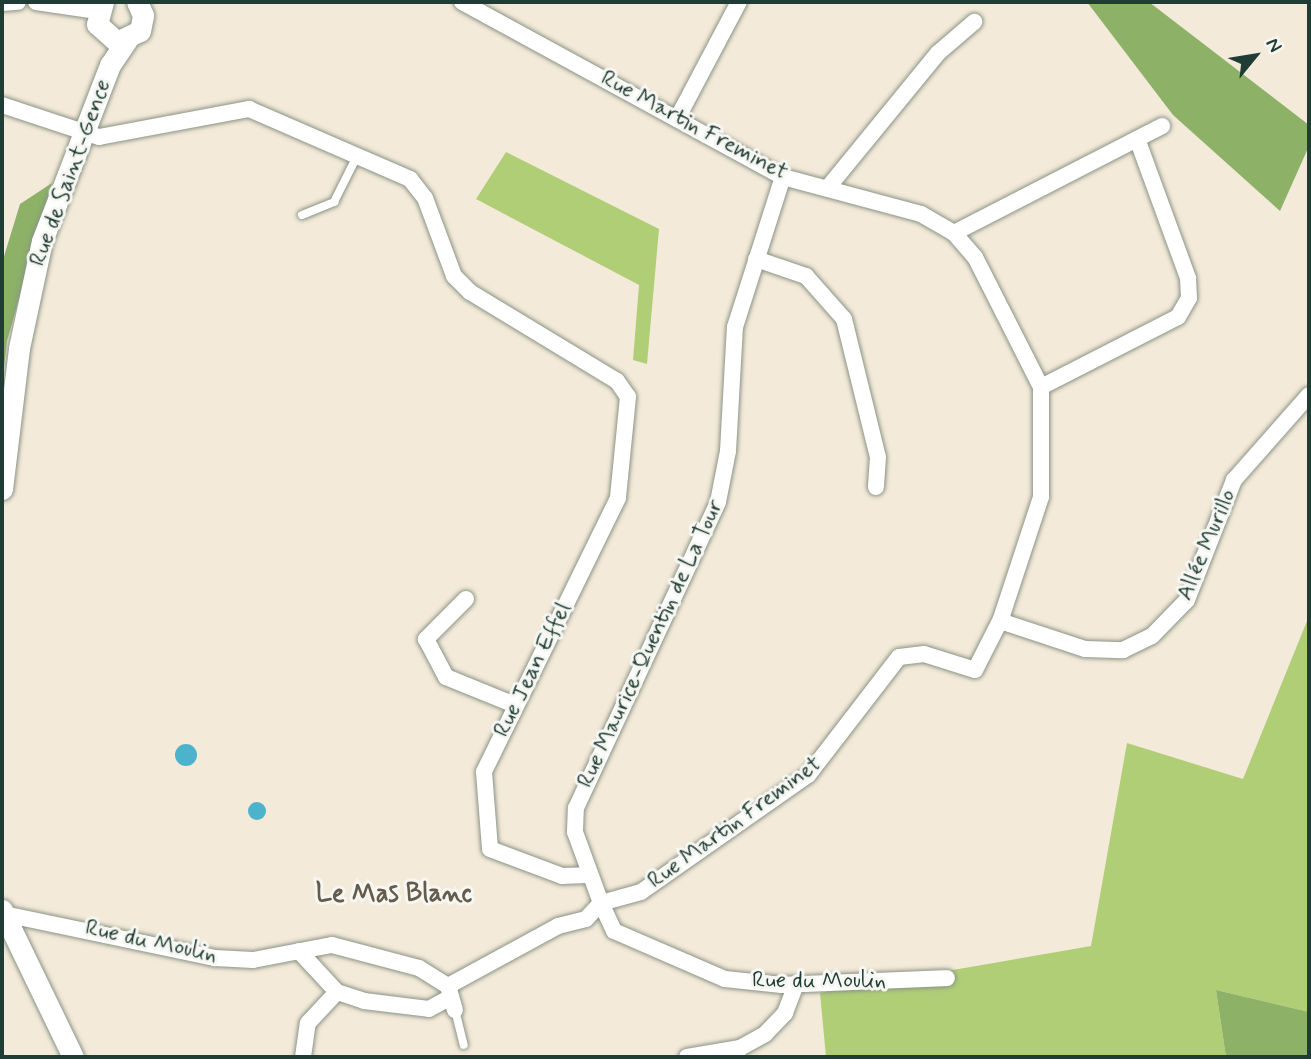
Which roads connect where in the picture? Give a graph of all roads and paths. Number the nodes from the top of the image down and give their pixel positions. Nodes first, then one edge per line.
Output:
1 (18, 2) edge
2 (36, 2) edge
3 (462, 2) edge
4 (739, 2) edge
5 (2, 3) edge
6 (100, 6) edge
7 (144, 6) edge
8 (974, 22) dead end
9 (104, 35) junction
10 (127, 40) junction
11 (110, 65) junction
12 (2, 106) edge
13 (677, 119) junction
14 (1162, 126) dead end
15 (83, 133) junction
16 (1137, 139) junction
17 (357, 156) junction
18 (783, 177) junction
19 (830, 185) junction
20 (302, 215) dead end
21 (954, 233) junction
22 (757, 259) junction
23 (1041, 387) junction
24 (1309, 395) edge
25 (876, 487) dead end
26 (2, 489) edge
27 (466, 599) dead end
28 (1000, 621) junction
29 (515, 705) junction
30 (587, 875) junction
31 (601, 903) junction
32 (3, 912) edge
33 (299, 951) junction
34 (947, 978) dead end
35 (796, 985) junction
36 (337, 992) junction
37 (451, 998) junction
38 (464, 1045) dead end
39 (73, 1057) edge
40 (303, 1057) edge
41 (688, 1057) edge

1 - 5 street
2 - 6 street
3 - 13 street, Rue Martin Freminet
4 - 13 street
6 - 9 street, Rue de Saint-Gence
7 - 10 street, Rue de Saint-Gence
8 - 19 street
9 - 10 street
9 - 11 street, Rue de Saint-Gence
10 - 11 street, Rue de Saint-Gence
11 - 15 street, Rue de Saint-Gence
12 - 15 street
13 - 18 street, Rue Martin Freminet
14 - 16 street
15 - 17 street
15 - 26 street, Rue de Saint-Gence
16 - 21 street
16 - 23 street
17 - 20 lane
17 - 29 street, Rue Jean Effel
18 - 19 street, Rue Martin Freminet
18 - 22 street, Rue Maurice-Quentin de La Tour
19 - 21 street, Rue Martin Freminet
21 - 23 street, Rue Martin Freminet
22 - 25 street
22 - 30 street, Rue Maurice-Quentin de La Tour
23 - 28 street, Rue Martin Freminet
24 - 28 street, Allée Murillo
27 - 29 street
28 - 31 street, Rue Martin Freminet
29 - 30 street, Rue Jean Effel
30 - 31 street, Rue Maurice-Quentin de La Tour
31 - 35 street, Rue du Moulin
31 - 37 street
32 - 33 street, Rue du Moulin
32 - 39 street
33 - 36 street
33 - 37 street, Rue du Moulin
34 - 35 street, Rue du Moulin
35 - 41 street
36 - 37 street
36 - 40 street
37 - 38 lane

